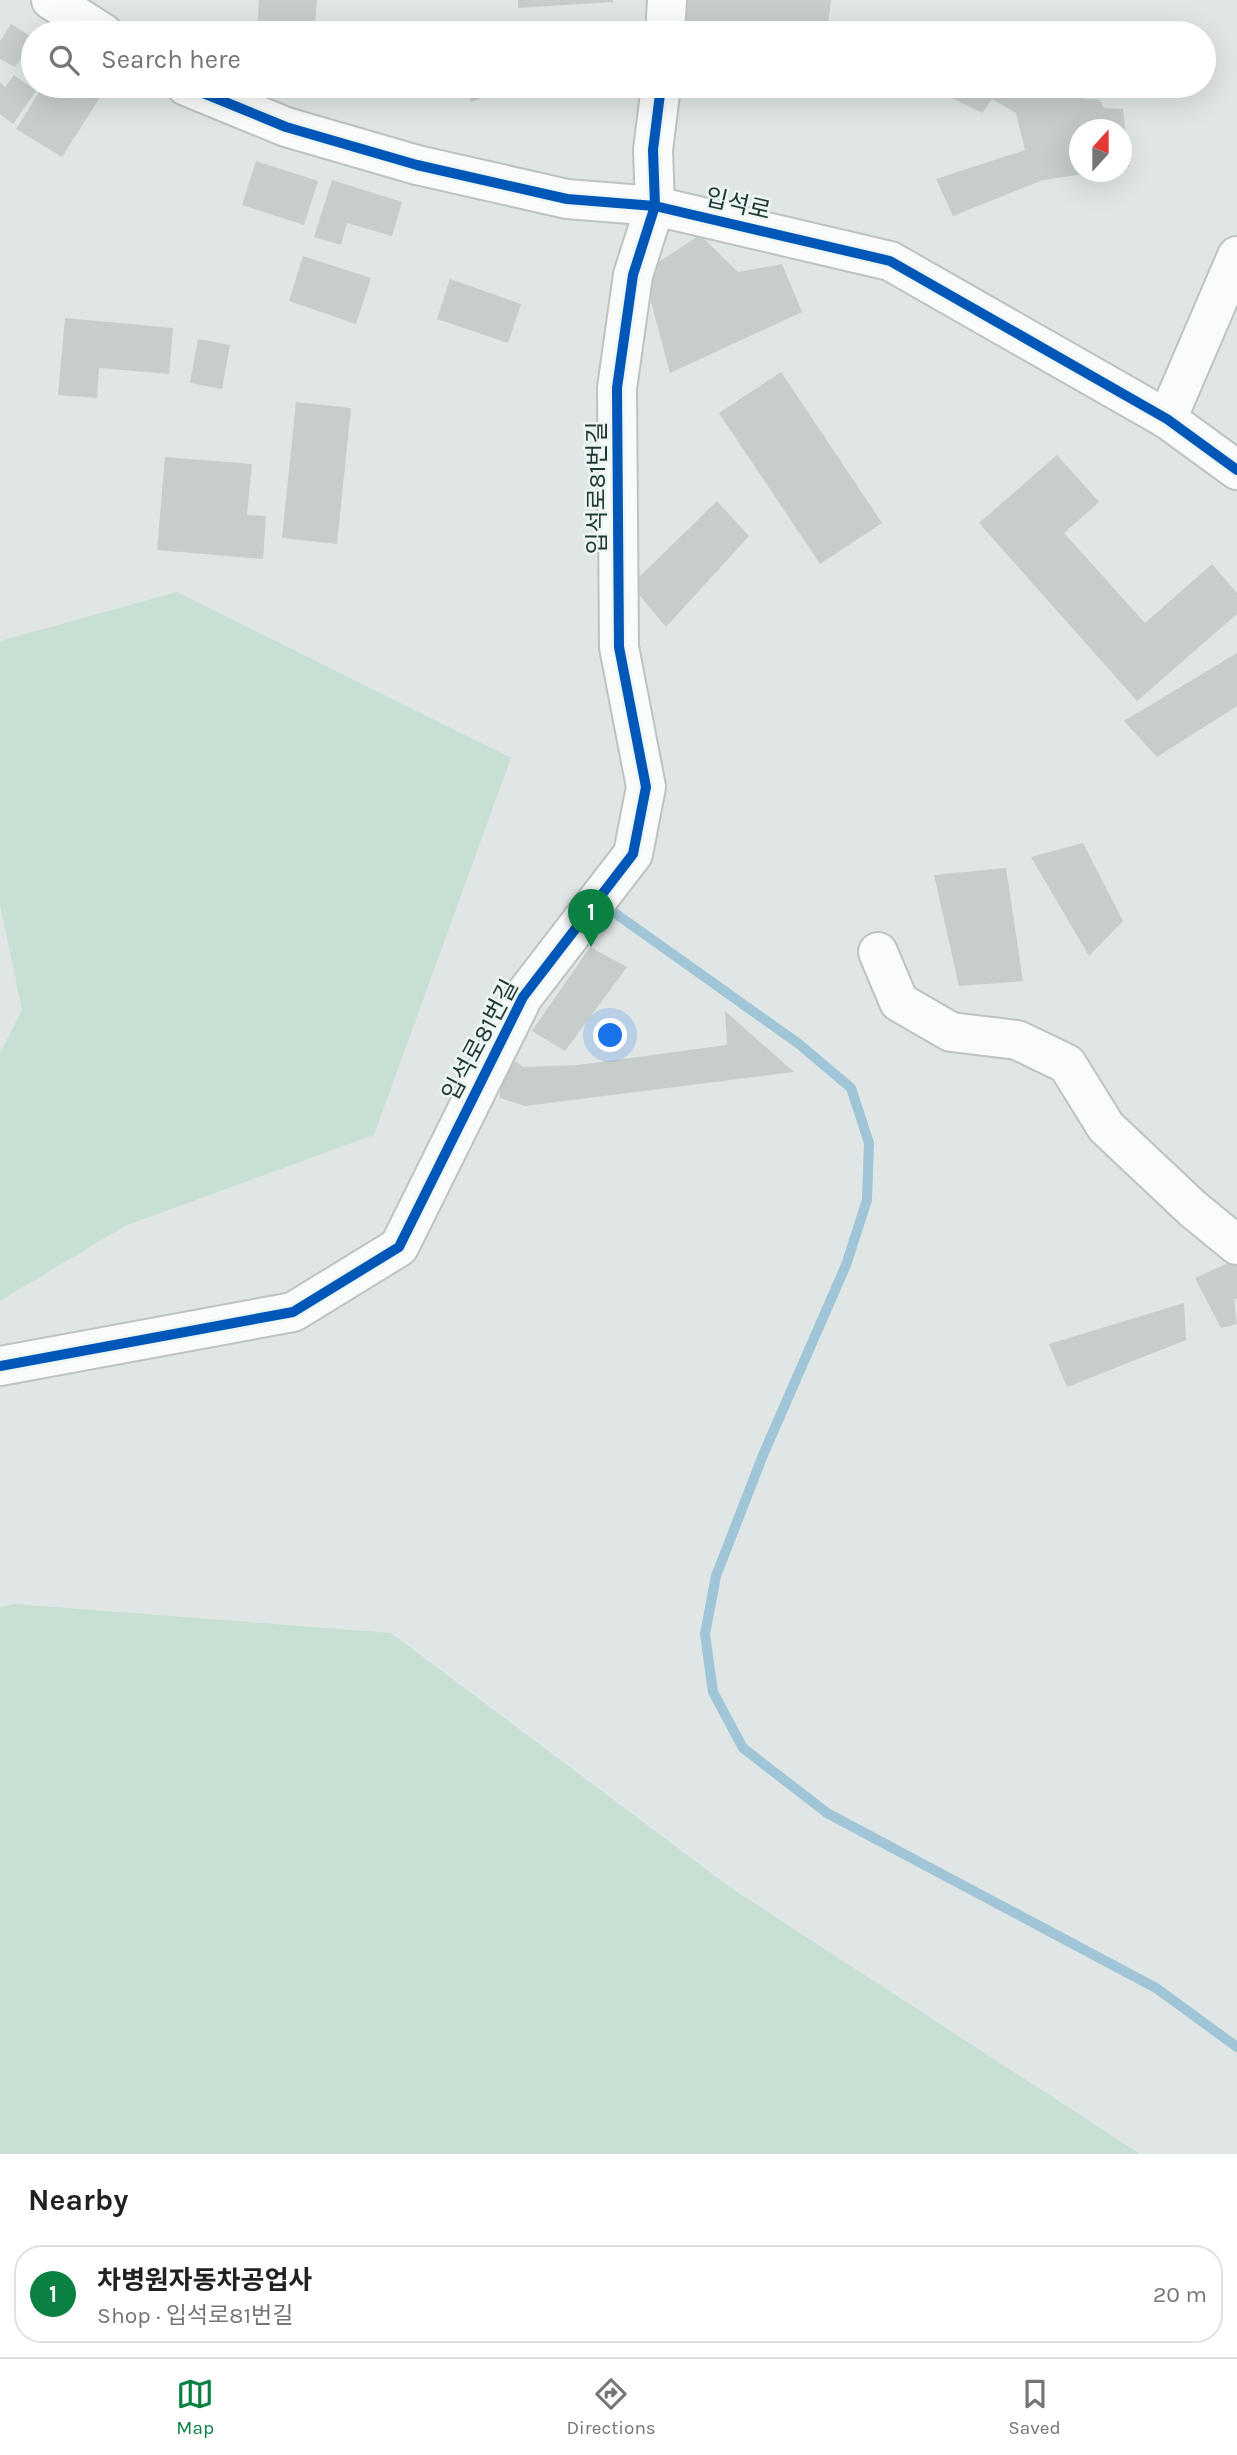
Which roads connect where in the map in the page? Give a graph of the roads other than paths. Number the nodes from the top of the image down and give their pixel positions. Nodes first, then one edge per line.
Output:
1 (51, 0) edge
2 (667, 0) edge
3 (84, 21) edge
4 (666, 21) edge
5 (215, 98) edge
6 (660, 98) edge
7 (655, 206) junction
8 (1237, 256) edge
9 (1167, 419) junction
10 (1237, 470) edge
11 (878, 951) dead end
12 (1237, 1245) edge
13 (0, 1366) edge

1 - 3 street
2 - 4 street
5 - 7 street, 입석로
6 - 7 street, 입석로81번길
7 - 9 street, 입석로
7 - 13 street, 입석로81번길
8 - 9 street
9 - 10 street, 입석로
11 - 12 street

